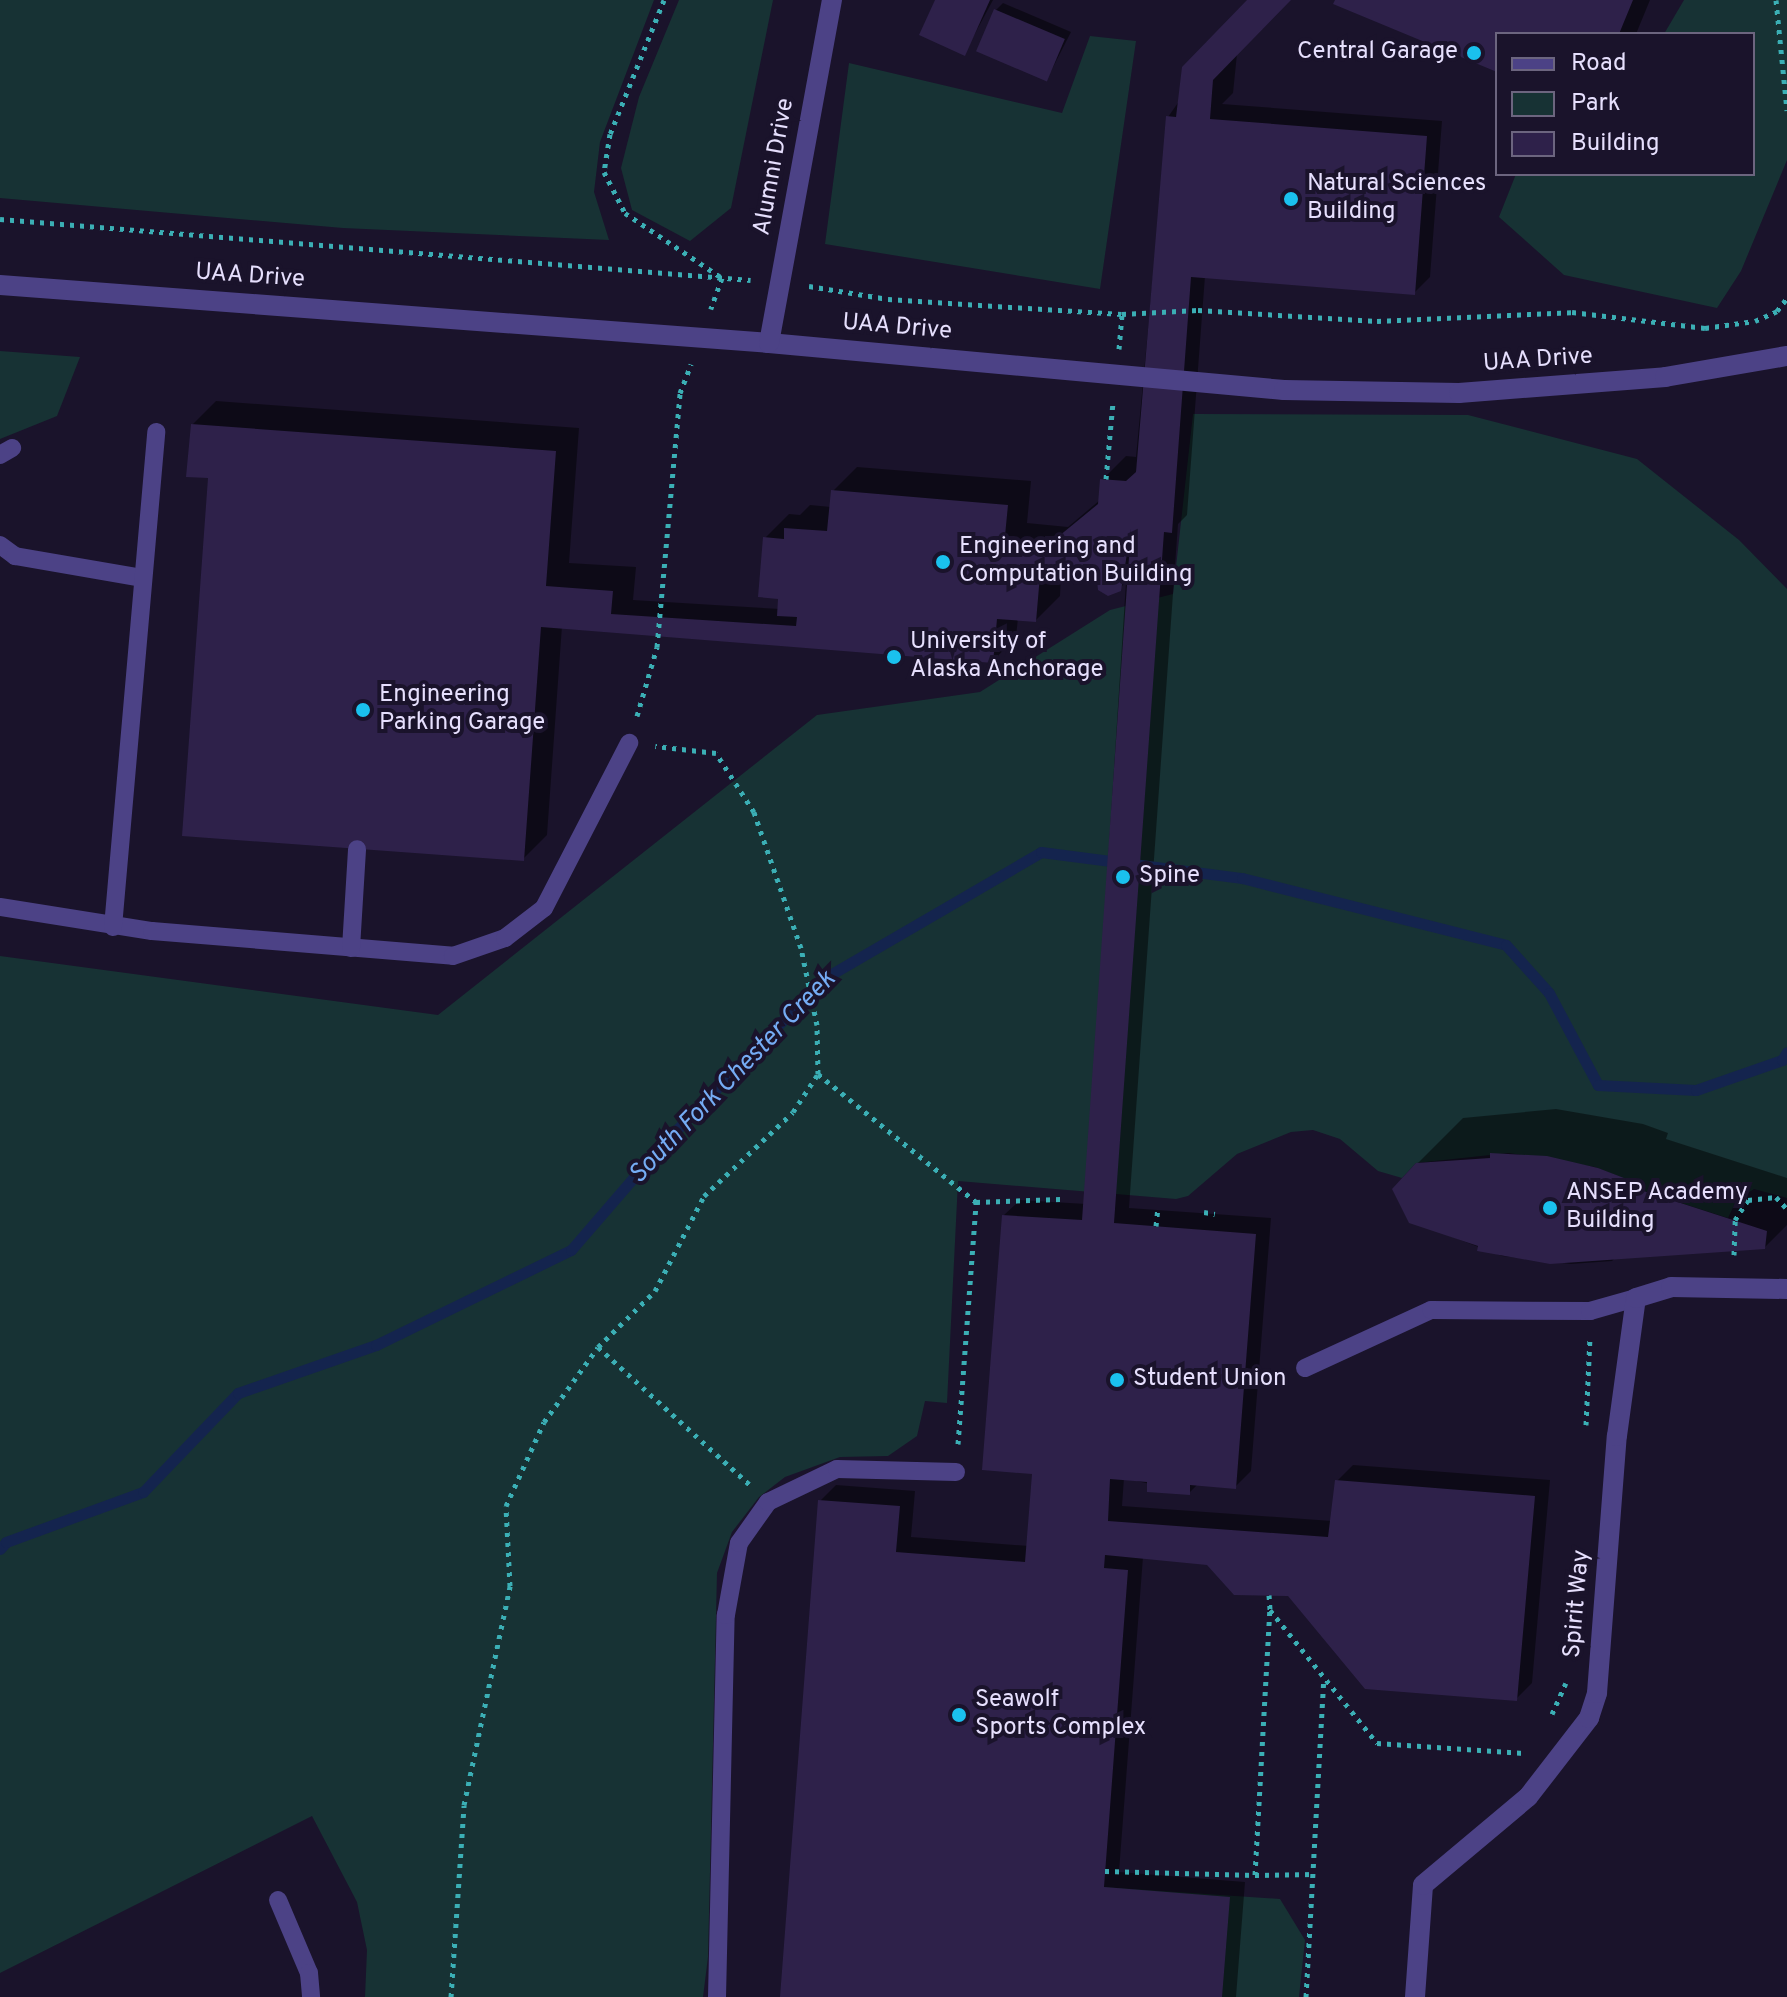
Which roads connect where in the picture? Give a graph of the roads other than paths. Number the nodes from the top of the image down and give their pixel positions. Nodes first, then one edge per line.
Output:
1 (832, 0) edge
2 (0, 285) edge
3 (769, 343) junction
4 (1787, 356) edge
5 (156, 432) dead end
6 (0, 545) edge
7 (143, 578) junction
8 (629, 743) road end
9 (357, 849) dead end
10 (0, 907) edge
11 (113, 927) junction
12 (351, 948) junction
13 (1787, 1289) edge
14 (1636, 1298) junction
15 (1305, 1368) dead end
16 (956, 1472) road end
17 (278, 1900) dead end
18 (311, 1997) edge
19 (717, 1997) edge
20 (1415, 1997) edge

1 - 3 street, Alumni Drive
2 - 3 street, UAA Drive
3 - 4 street, UAA Drive
5 - 7 lane
6 - 7 lane
7 - 11 lane
8 - 12 lane
9 - 12 lane
10 - 11 lane
11 - 12 lane
13 - 14 street
14 - 15 lane
14 - 20 street, Spirit Way
16 - 19 lane
17 - 18 lane

